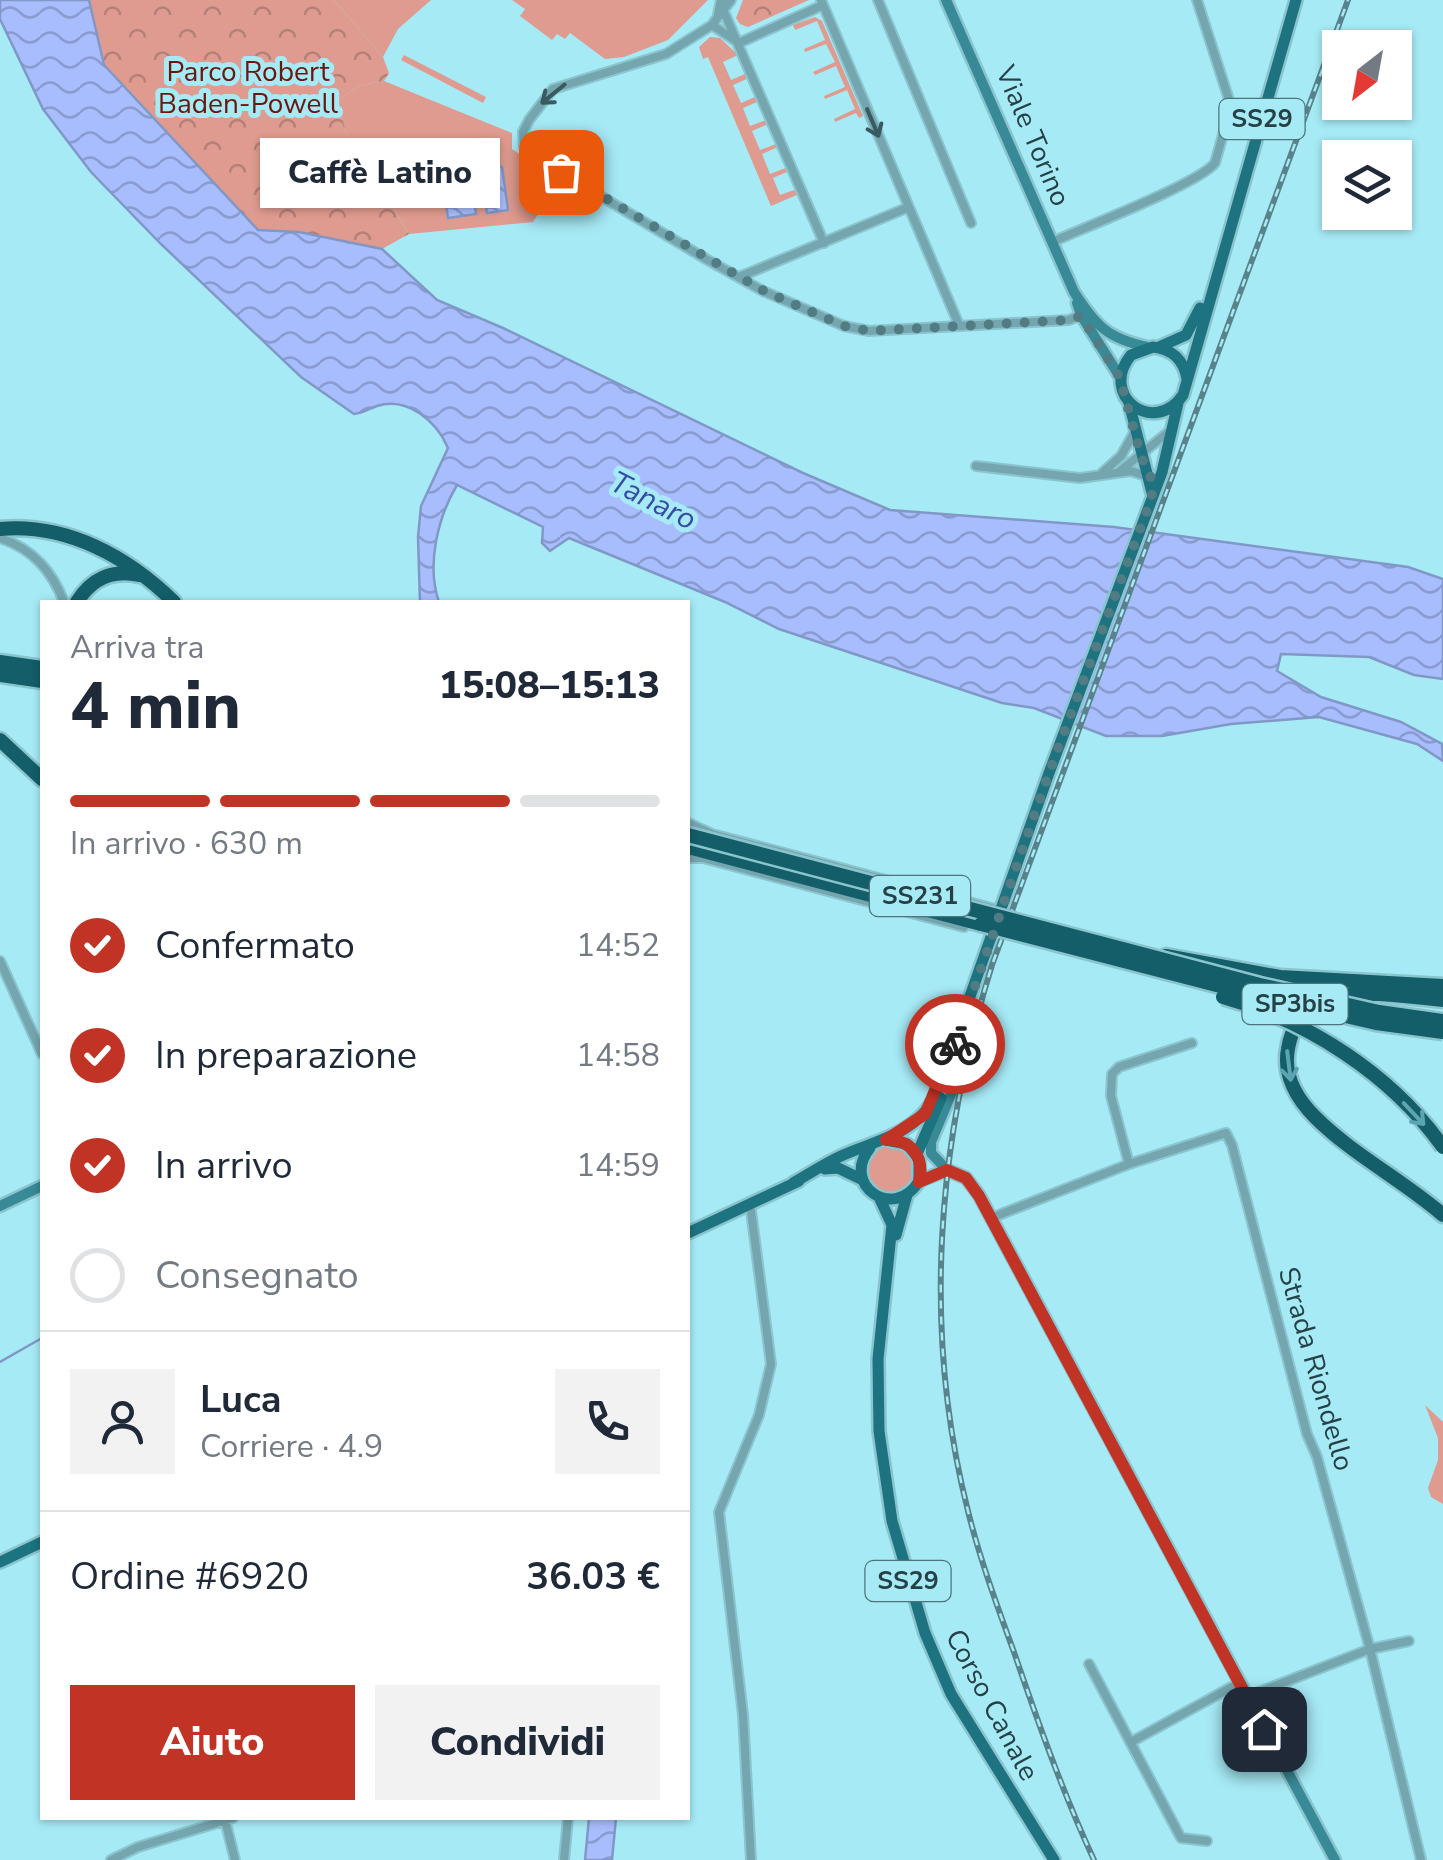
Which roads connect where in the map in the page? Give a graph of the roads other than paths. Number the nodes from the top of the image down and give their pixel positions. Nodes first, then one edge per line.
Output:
1 (721, 0) edge
2 (731, 0) edge
3 (878, 0) edge
4 (946, 0) edge
5 (1197, 0) edge
6 (1296, 0) edge
7 (822, 2) edge
8 (718, 19) junction
9 (739, 43) junction
10 (909, 207) junction
11 (1233, 220) junction
12 (971, 223) dead end
13 (1052, 242) junction
14 (824, 243) junction
15 (738, 277) junction
16 (1074, 292) junction
17 (1081, 316) junction
18 (959, 325) junction
19 (1153, 347) junction
20 (1120, 378) junction
21 (1187, 379) junction
22 (1129, 403) junction
23 (1178, 403) junction
24 (1172, 429) junction
25 (1134, 434) junction
26 (1141, 456) junction
27 (976, 466) dead end
28 (1120, 471) junction
29 (1094, 477) junction
30 (1151, 478) junction
31 (1152, 497) junction
32 (0, 529) edge
33 (0, 538) edge
34 (142, 576) junction
35 (63, 600) edge
36 (79, 600) edge
37 (171, 600) edge
38 (0, 662) edge
39 (40, 668) edge
40 (0, 675) edge
41 (40, 681) edge
42 (0, 740) edge
43 (40, 777) edge
44 (690, 824) edge
45 (690, 836) edge
46 (690, 847) edge
47 (690, 858) edge
48 (1000, 910) junction
49 (992, 934) junction
50 (0, 961) edge
51 (1150, 962) junction
52 (1443, 986) edge
53 (1443, 1000) edge
54 (1443, 1021) edge
55 (962, 1026) junction
56 (1443, 1032) edge
57 (1192, 1043) dead end
58 (40, 1050) edge
59 (956, 1051) junction
60 (880, 1142) junction
61 (1443, 1148) edge
62 (917, 1154) junction
63 (1128, 1164) junction
64 (947, 1170) junction
65 (863, 1180) junction
66 (919, 1182) junction
67 (793, 1183) junction
68 (40, 1187) edge
69 (907, 1195) junction
70 (880, 1197) junction
71 (750, 1204) junction
72 (0, 1206) edge
73 (1443, 1215) edge
74 (991, 1218) junction
75 (690, 1232) edge
76 (887, 1268) junction
77 (40, 1543) edge
78 (0, 1562) edge
79 (1409, 1640) dead end
80 (1370, 1648) junction
81 (1089, 1664) dead end
82 (1239, 1683) junction
83 (1246, 1697) junction
84 (1130, 1742) junction
85 (226, 1820) edge
86 (229, 1820) edge
87 (568, 1820) edge
88 (1206, 1841) dead end
89 (111, 1860) edge
90 (236, 1860) edge
91 (564, 1860) edge
92 (751, 1860) edge
93 (1054, 1860) edge
94 (1335, 1860) edge
95 (1421, 1860) edge

1 - 8 street
2 - 8 street
3 - 12 street
4 - 13 street, Viale Torino
5 - 13 street
6 - 11 main road, SS29
7 - 9 street
7 -> 10 street
8 - 9 street
8 - 9 street
8 -> 15 street
9 - 14 street
10 - 14 street
10 - 18 street
11 - 19 main road
11 - 21 main road, SS29
13 - 16 street, Viale Torino
14 - 15 street
15 - 18 street
16 - 17 street, Viale Torino
16 - 19 street, Viale Torino
17 - 18 street
17 - 20 street, Viale Torino
19 - 20 main road
19 - 21 main road
20 - 22 main road
21 - 23 main road
22 - 23 main road
22 - 25 main road
23 - 24 main road
24 - 26 street
24 - 31 main road
25 - 26 main road
25 - 29 street
26 - 28 street
26 - 30 main road
27 - 29 street
28 - 29 street
28 - 30 street
30 - 31 main road
31 - 48 main road
32 - 34 highway
33 - 35 street
34 - 36 highway
34 - 37 highway
38 - 39 highway
40 - 41 highway
42 - 43 highway
44 - 48 street
45 - 51 highway, SS231, bridge
46 - 51 highway, SS231, bridge
47 - 49 street
48 - 49 main road
49 - 55 main road
50 - 58 street
51 - 52 highway, SS231, bridge
51 - 54 highway, SP3bis, bridge
51 - 56 highway, SP3bis, bridge
51 -> 61 highway, SS231, bridge
53 -> 73 highway
55 - 59 main road
55 - 60 main road
57 - 63 street
59 - 62 main road
59 - 64 street
60 - 62 main road
60 - 65 main road
60 - 67 main road
62 - 66 main road
63 - 74 street, Strada Riondello
63 - 80 street, Strada Riondello
64 - 66 street
64 - 74 street
65 - 67 main road
65 - 70 main road
66 - 69 main road, SS29
67 - 71 main road
68 - 72 street
69 - 70 main road
69 - 76 main road, Corso Canale / SS29
70 - 76 main road, Corso Canale / SS29
71 - 75 main road
71 - 92 street
74 - 82 street
76 - 93 main road, Corso Canale / SS29
77 - 78 main road
79 - 80 street
80 - 83 street
80 - 95 street, Strada Riondello
81 - 84 street
82 - 83 street
82 - 84 street
83 - 94 street
84 - 88 street
85 - 89 street
86 - 90 street
87 - 91 street

